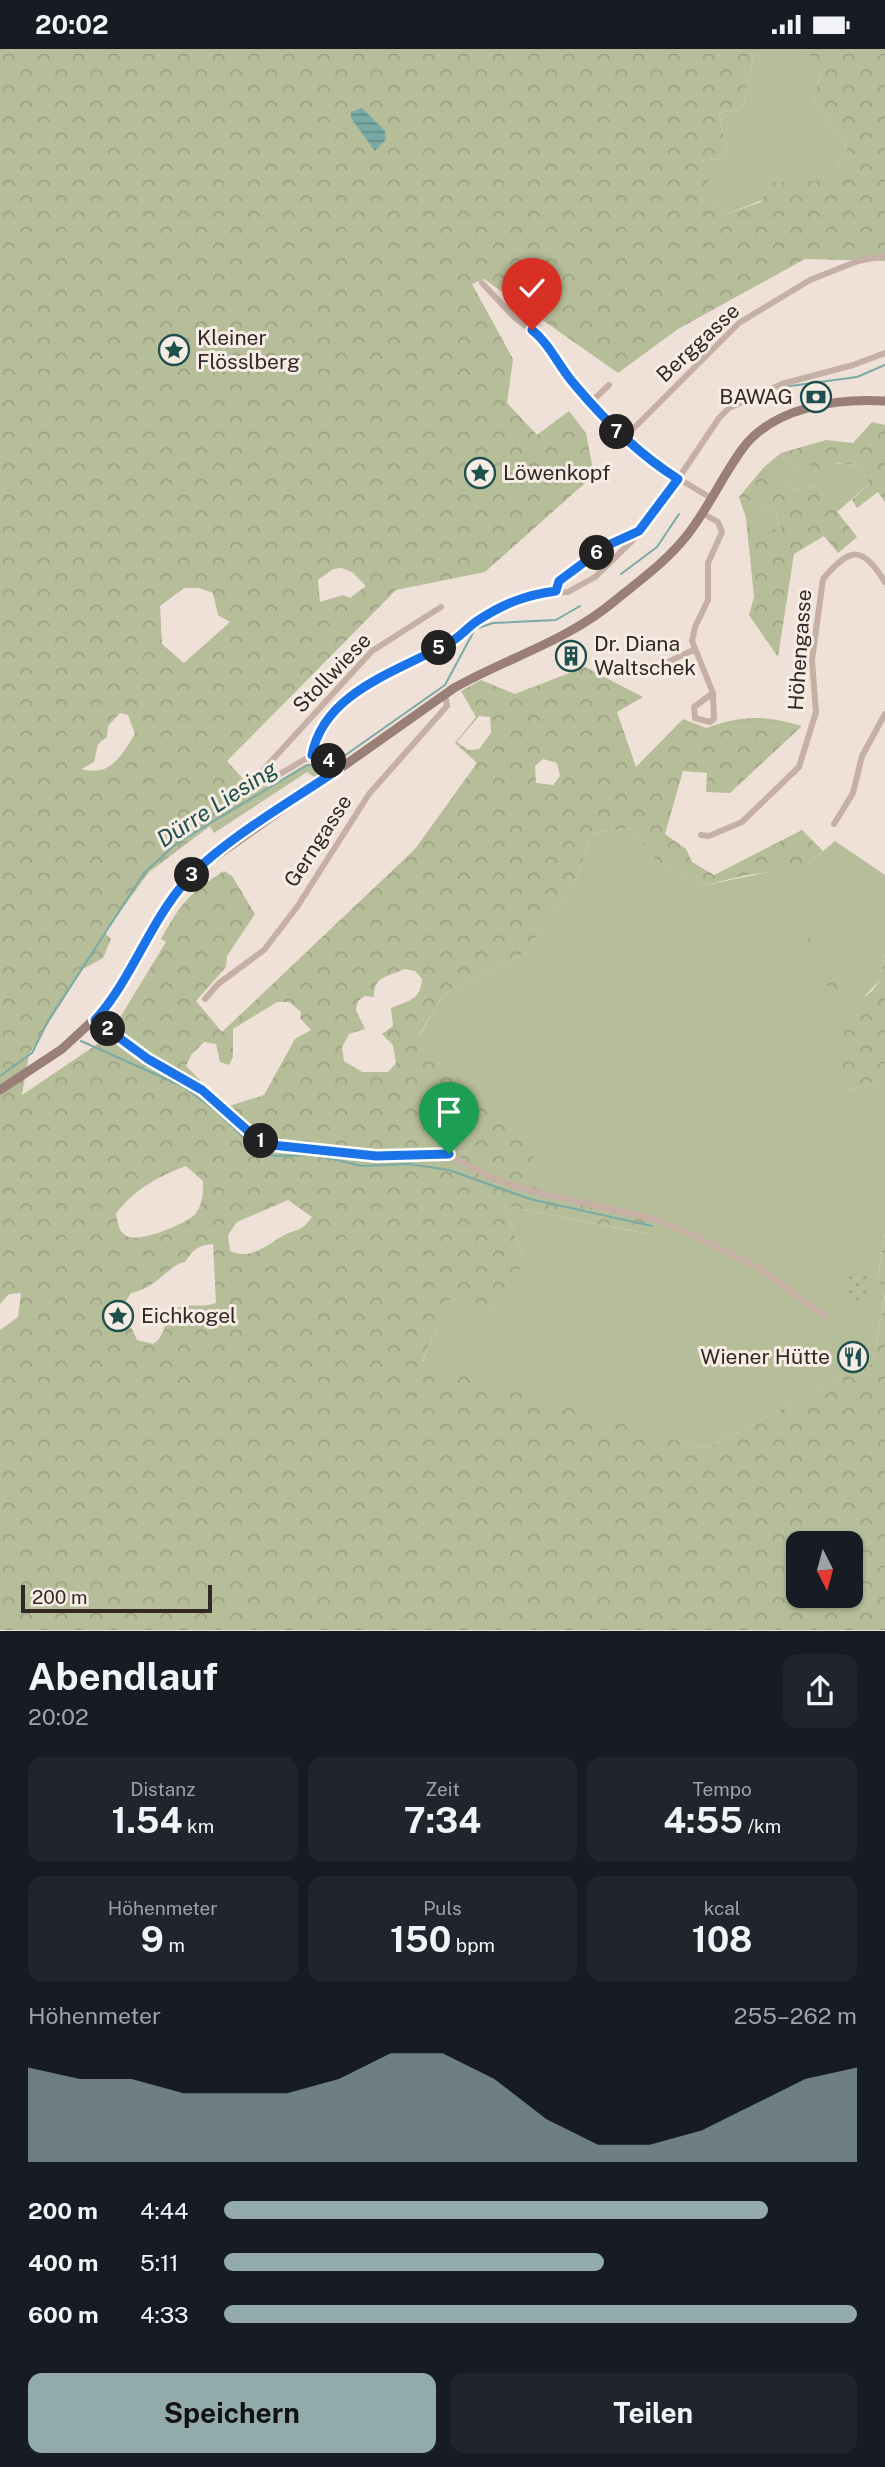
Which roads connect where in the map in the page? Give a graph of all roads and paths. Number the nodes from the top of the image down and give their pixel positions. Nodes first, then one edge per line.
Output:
1 (885, 256) edge
2 (482, 282) dead end
3 (885, 353) edge
4 (609, 385) dead end
5 (885, 401) edge
6 (591, 402) junction
7 (623, 439) junction
8 (678, 479) junction
9 (711, 498) junction
10 (702, 513) junction
11 (639, 531) junction
12 (885, 582) edge
13 (556, 591) junction
14 (441, 607) dead end
15 (693, 650) junction
16 (643, 674) dead end
17 (713, 693) junction
18 (445, 694) junction
19 (885, 714) edge
20 (312, 755) junction
21 (333, 766) junction
22 (834, 824) dead end
23 (701, 835) dead end
24 (205, 999) dead end
25 (95, 1020) junction
26 (0, 1090) edge
27 (825, 1316) dead end

1 - 7 street, Berggasse
2 - 6 street
3 - 8 street
4 - 6 street
5 - 9 main road
6 - 7 street
7 - 8 street
8 - 9 street
8 - 11 street
9 - 10 main road
10 - 15 street
10 - 18 main road
11 - 13 street
11 - 13 street
12 - 23 street, Höhengasse
13 - 20 street
14 - 20 street, Stollwiese
15 - 16 street
15 - 17 street
17 - 17 street
18 - 21 main road
18 - 24 street, Gerngasse
19 - 22 street
20 - 21 street
21 - 25 main road
25 - 26 main road
25 - 27 street

